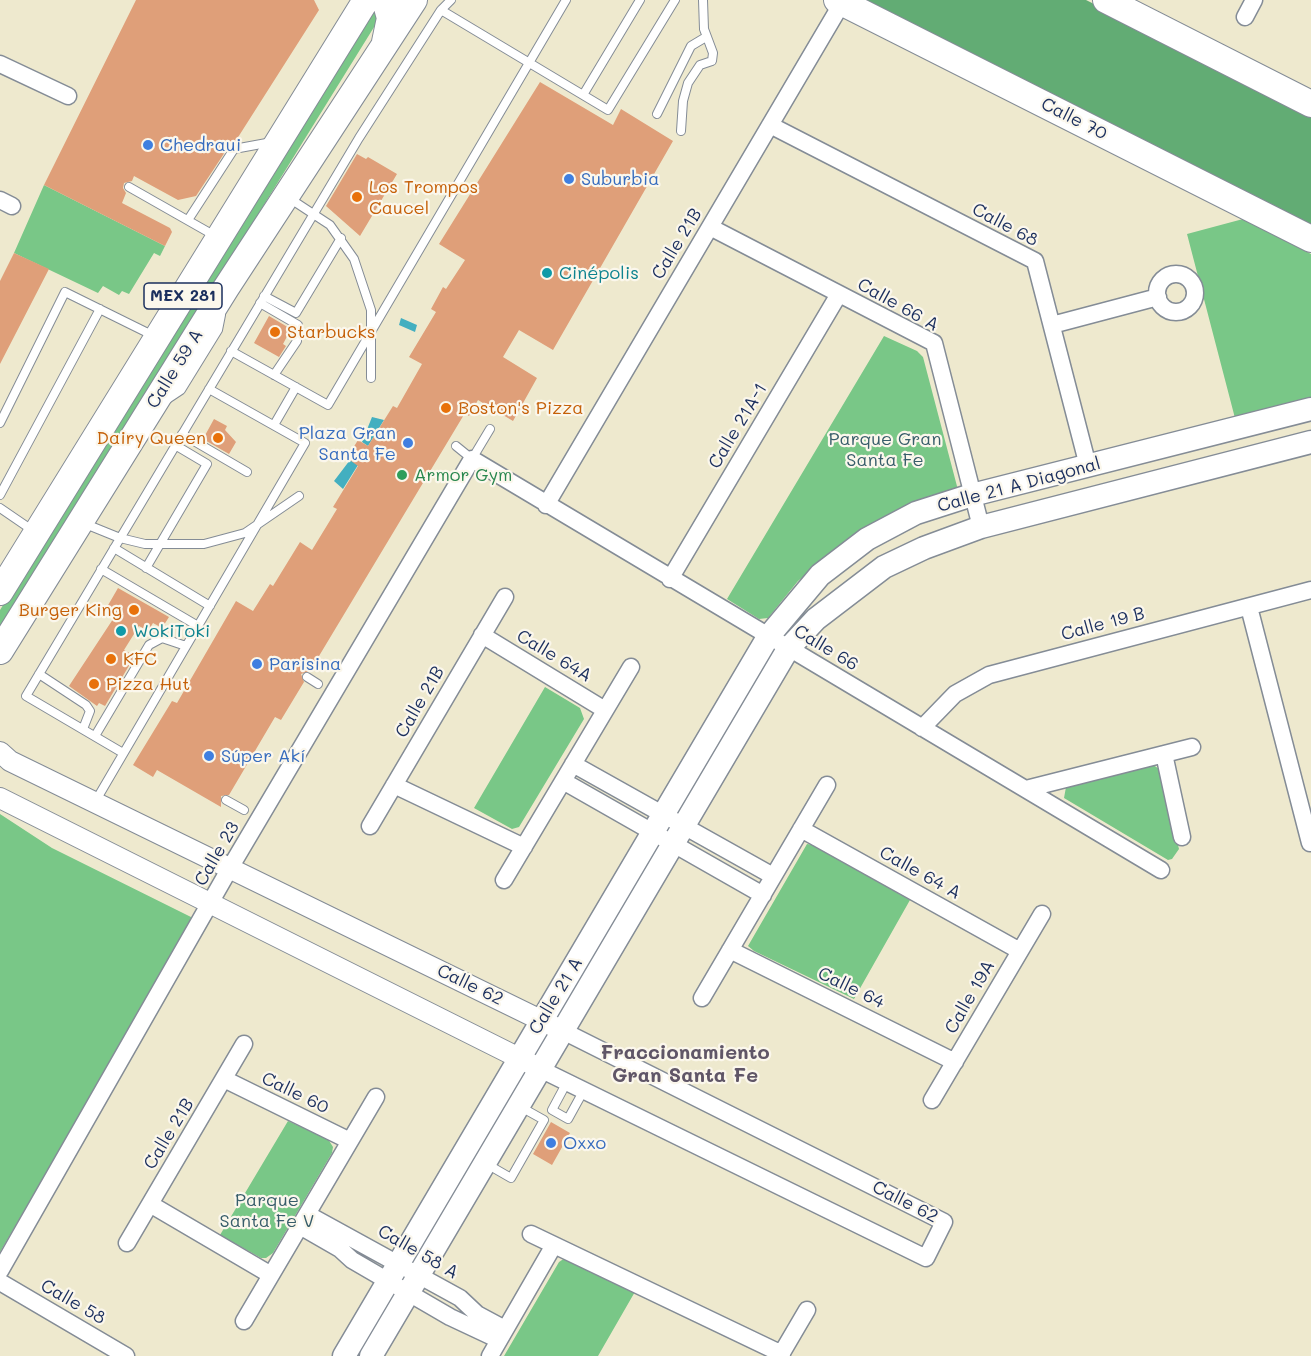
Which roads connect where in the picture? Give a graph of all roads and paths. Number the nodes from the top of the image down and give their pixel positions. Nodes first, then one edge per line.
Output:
1 (366, 0) edge
2 (385, 0) edge
3 (414, 0) edge
4 (451, 0) edge
5 (566, 0) edge
6 (640, 0) edge
7 (675, 0) edge
8 (703, 0) edge
9 (1106, 0) edge
10 (1254, 0) edge
11 (839, 1) edge
12 (441, 10) junction
13 (1245, 17) dead end
14 (706, 37) junction
15 (385, 45) junction
16 (529, 63) junction
17 (0, 64) edge
18 (584, 95) junction
19 (68, 96) dead end
20 (1311, 104) edge
21 (657, 114) dead end
22 (770, 125) junction
23 (681, 131) dead end
24 (279, 141) junction
25 (129, 188) dead end
26 (286, 196) junction
27 (314, 213) junction
28 (188, 220) junction
29 (710, 227) junction
30 (219, 238) junction
31 (341, 238) junction
32 (1311, 239) edge
33 (839, 294) junction
34 (1158, 297) dead end
35 (262, 300) junction
36 (100, 309) junction
37 (1052, 325) junction
38 (371, 332) junction
39 (157, 338) junction
40 (231, 351) junction
41 (274, 375) junction
42 (371, 378) dead end
43 (296, 387) junction
44 (209, 389) junction
45 (1311, 409) edge
46 (0, 423) edge
47 (274, 425) junction
48 (490, 429) dead end
49 (182, 434) junction
50 (1311, 442) edge
51 (175, 445) junction
52 (456, 446) dead end
53 (472, 459) junction
54 (1088, 466) junction
55 (247, 472) dead end
56 (0, 495) edge
57 (972, 495) junction
58 (299, 496) dead end
59 (546, 505) junction
60 (0, 508) edge
61 (80, 522) junction
62 (259, 522) junction
63 (981, 527) junction
64 (36, 533) junction
65 (120, 538) junction
66 (160, 544) junction
67 (114, 548) junction
68 (146, 568) junction
69 (101, 569) junction
70 (670, 579) junction
71 (1311, 590) edge
72 (0, 592) edge
73 (505, 597) dead end
74 (210, 606) junction
75 (1249, 607) junction
76 (198, 626) junction
77 (482, 635) junction
78 (768, 637) junction
79 (186, 646) junction
80 (788, 649) junction
81 (0, 651) edge
82 (631, 667) dead end
83 (39, 674) junction
84 (307, 677) dead end
85 (318, 684) dead end
86 (605, 710) junction
87 (922, 728) junction
88 (83, 729) junction
89 (95, 736) junction
90 (1192, 747) dead end
91 (0, 753) edge
92 (123, 753) junction
93 (1164, 754) junction
94 (573, 764) junction
95 (563, 781) junction
96 (394, 785) junction
97 (826, 786) dead end
98 (1026, 789) junction
99 (0, 798) edge
100 (226, 800) dead end
101 (95, 802) junction
102 (244, 810) dead end
103 (658, 823) junction
104 (370, 826) dead end
105 (801, 829) junction
106 (678, 835) junction
107 (1182, 837) dead end
108 (1310, 843) edge
109 (524, 847) junction
110 (230, 868) junction
111 (1161, 870) dead end
112 (773, 876) junction
113 (504, 880) dead end
114 (763, 895) junction
115 (210, 903) junction
116 (1042, 914) dead end
117 (730, 950) junction
118 (1020, 951) junction
119 (702, 998) dead end
120 (542, 1020) junction
121 (563, 1030) junction
122 (244, 1044) dead end
123 (519, 1059) junction
124 (955, 1062) junction
125 (540, 1069) junction
126 (224, 1079) junction
127 (567, 1082) junction
128 (584, 1090) junction
129 (376, 1096) dead end
130 (932, 1100) dead end
131 (519, 1106) junction
132 (350, 1141) junction
133 (485, 1163) junction
134 (150, 1204) junction
135 (303, 1220) junction
136 (531, 1234) dead end
137 (127, 1243) dead end
138 (554, 1245) junction
139 (0, 1271) edge
140 (393, 1272) junction
141 (271, 1275) junction
142 (0, 1282) edge
143 (414, 1284) junction
144 (807, 1310) dead end
145 (244, 1321) dead end
146 (502, 1335) junction
147 (781, 1355) edge
148 (126, 1356) edge
149 (344, 1356) edge
150 (371, 1356) edge
151 (490, 1356) edge

1 - 24 main road, Calle 59 A / MEX 281
2 - 15 main road
3 - 15 main road, Calle 59 A / MEX 281
4 - 12 lane
5 - 16 lane
6 - 18 lane
7 - 18 lane
8 - 14 lane
9 - 20 main road
10 - 13 street
11 - 22 street, Calle 21B
11 - 32 main road, Calle 70
12 - 16 lane
12 - 27 lane
14 - 21 lane
14 - 23 lane
15 - 26 main road, Calle 59 A / MEX 281
16 - 18 lane
16 - 38 lane
17 - 19 street
22 - 29 street, Calle 21B
22 - 37 street, Calle 68
24 - 28 lane
24 - 30 main road, Calle 59 A / MEX 281
25 - 28 lane
26 - 27 lane
26 - 61 main road, Calle 59 A / MEX 281
27 - 31 lane
27 - 35 lane
28 - 30 lane
29 - 33 street, Calle 66 A
29 - 59 street, Calle 21B
30 - 39 main road, Calle 59 A / MEX 281
31 - 35 lane
31 - 38 lane
33 - 57 street, Calle 66 A
33 - 70 street, Calle 21A-1
34 - 37 street
35 - 40 lane
35 - 41 lane
36 - 39 lane
36 - 46 lane
36 - 56 lane
37 - 54 street, Calle 68
38 - 42 lane
38 - 43 lane
39 - 64 main road, Calle 59 A / MEX 281
40 - 41 lane
40 - 44 lane
41 - 43 lane
43 - 47 lane
44 - 47 lane
44 - 49 lane
45 - 54 main road, Calle 21 A Diagonal
47 - 62 lane
48 - 53 lane
49 - 51 lane
49 - 55 lane
50 - 63 main road, Calle 21 A Diagonal
51 - 65 lane
51 - 66 lane
52 - 53 lane
53 - 59 street, Calle 66
53 - 110 street, Calle 23
54 - 57 main road, Calle 21 A Diagonal
57 - 63 street, Calle 66 A
57 - 78 main road, Calle 21 A Diagonal
58 - 62 lane
59 - 70 street, Calle 66
60 - 64 lane
61 - 65 lane
61 - 81 main road, Calle 59 A / MEX 281
62 - 66 lane
62 - 74 lane
63 - 80 main road, Calle 21 A Diagonal
64 - 72 main road, Calle 59 A / MEX 281
65 - 66 lane
65 - 67 lane
66 - 68 lane
67 - 68 lane
67 - 69 lane
68 - 74 lane
69 - 76 lane
69 - 83 lane
70 - 78 street, Calle 66
71 - 75 street, Calle 19 B
73 - 77 street, Calle 21B
74 - 76 lane
75 - 87 street, Calle 19 B
75 - 108 street
76 - 79 lane
77 - 86 street, Calle 64A
77 - 96 street, Calle 21B
78 - 80 street, Calle 66
78 - 103 main road, Calle 21 A
79 - 89 lane
79 - 92 lane
80 - 87 street, Calle 66
80 - 106 main road, Calle 21 A
82 - 86 street
83 - 88 lane
83 - 88 lane
84 - 85 lane
86 - 94 street
87 - 98 street, Calle 66
88 - 89 lane
89 - 92 lane
90 - 93 street
91 - 101 street, Calle 62
92 - 101 lane
93 - 98 street
93 - 107 street
94 - 95 street
94 - 103 street
95 - 103 street
95 - 109 street
96 - 104 street, Calle 21B
96 - 109 street
97 - 105 street
98 - 111 street, Calle 66
99 - 115 street, Calle 62
100 - 102 lane
101 - 110 street, Calle 62
103 - 106 street
103 - 120 main road, Calle 21 A
105 - 112 street
105 - 118 street, Calle 64 A
106 - 112 street
106 - 114 street
106 - 121 main road, Calle 21 A
109 - 113 street
110 - 115 street, Calle 23
110 - 120 street, Calle 62
112 - 114 street
114 - 117 street
115 - 123 street, Calle 62
115 - 139 street, Calle 23
116 - 118 street, Calle 19A
117 - 119 street
117 - 124 street, Calle 64
118 - 124 street, Calle 19A
120 - 121 street, Calle 62
120 - 123 main road, Calle 21 A
121 - 125 main road, Calle 21 A
121 - 128 street, Calle 62
122 - 126 street, Calle 21B
123 - 125 street, Calle 62
123 - 140 main road, Calle 21 A
124 - 130 street, Calle 19A
125 - 127 street, Calle 62
125 - 131 main road, Calle 21 A
126 - 132 street, Calle 60
126 - 134 street, Calle 21B
127 - 128 street, Calle 62
127 - 128 lane
129 - 132 street
131 - 133 main road, Calle 21 A
131 - 133 lane
132 - 135 street
133 - 143 main road, Calle 21 A
134 - 137 street, Calle 21B
134 - 141 street
135 - 140 street, Calle 58 A
135 - 141 street
136 - 138 street
138 - 146 street
138 - 147 street
140 - 143 street, Calle 58 A
140 - 149 main road, Calle 21 A
141 - 145 street
142 - 148 street, Calle 58
143 - 146 street, Calle 58 A
143 - 150 main road, Calle 21 A
144 - 147 street
146 - 151 street

